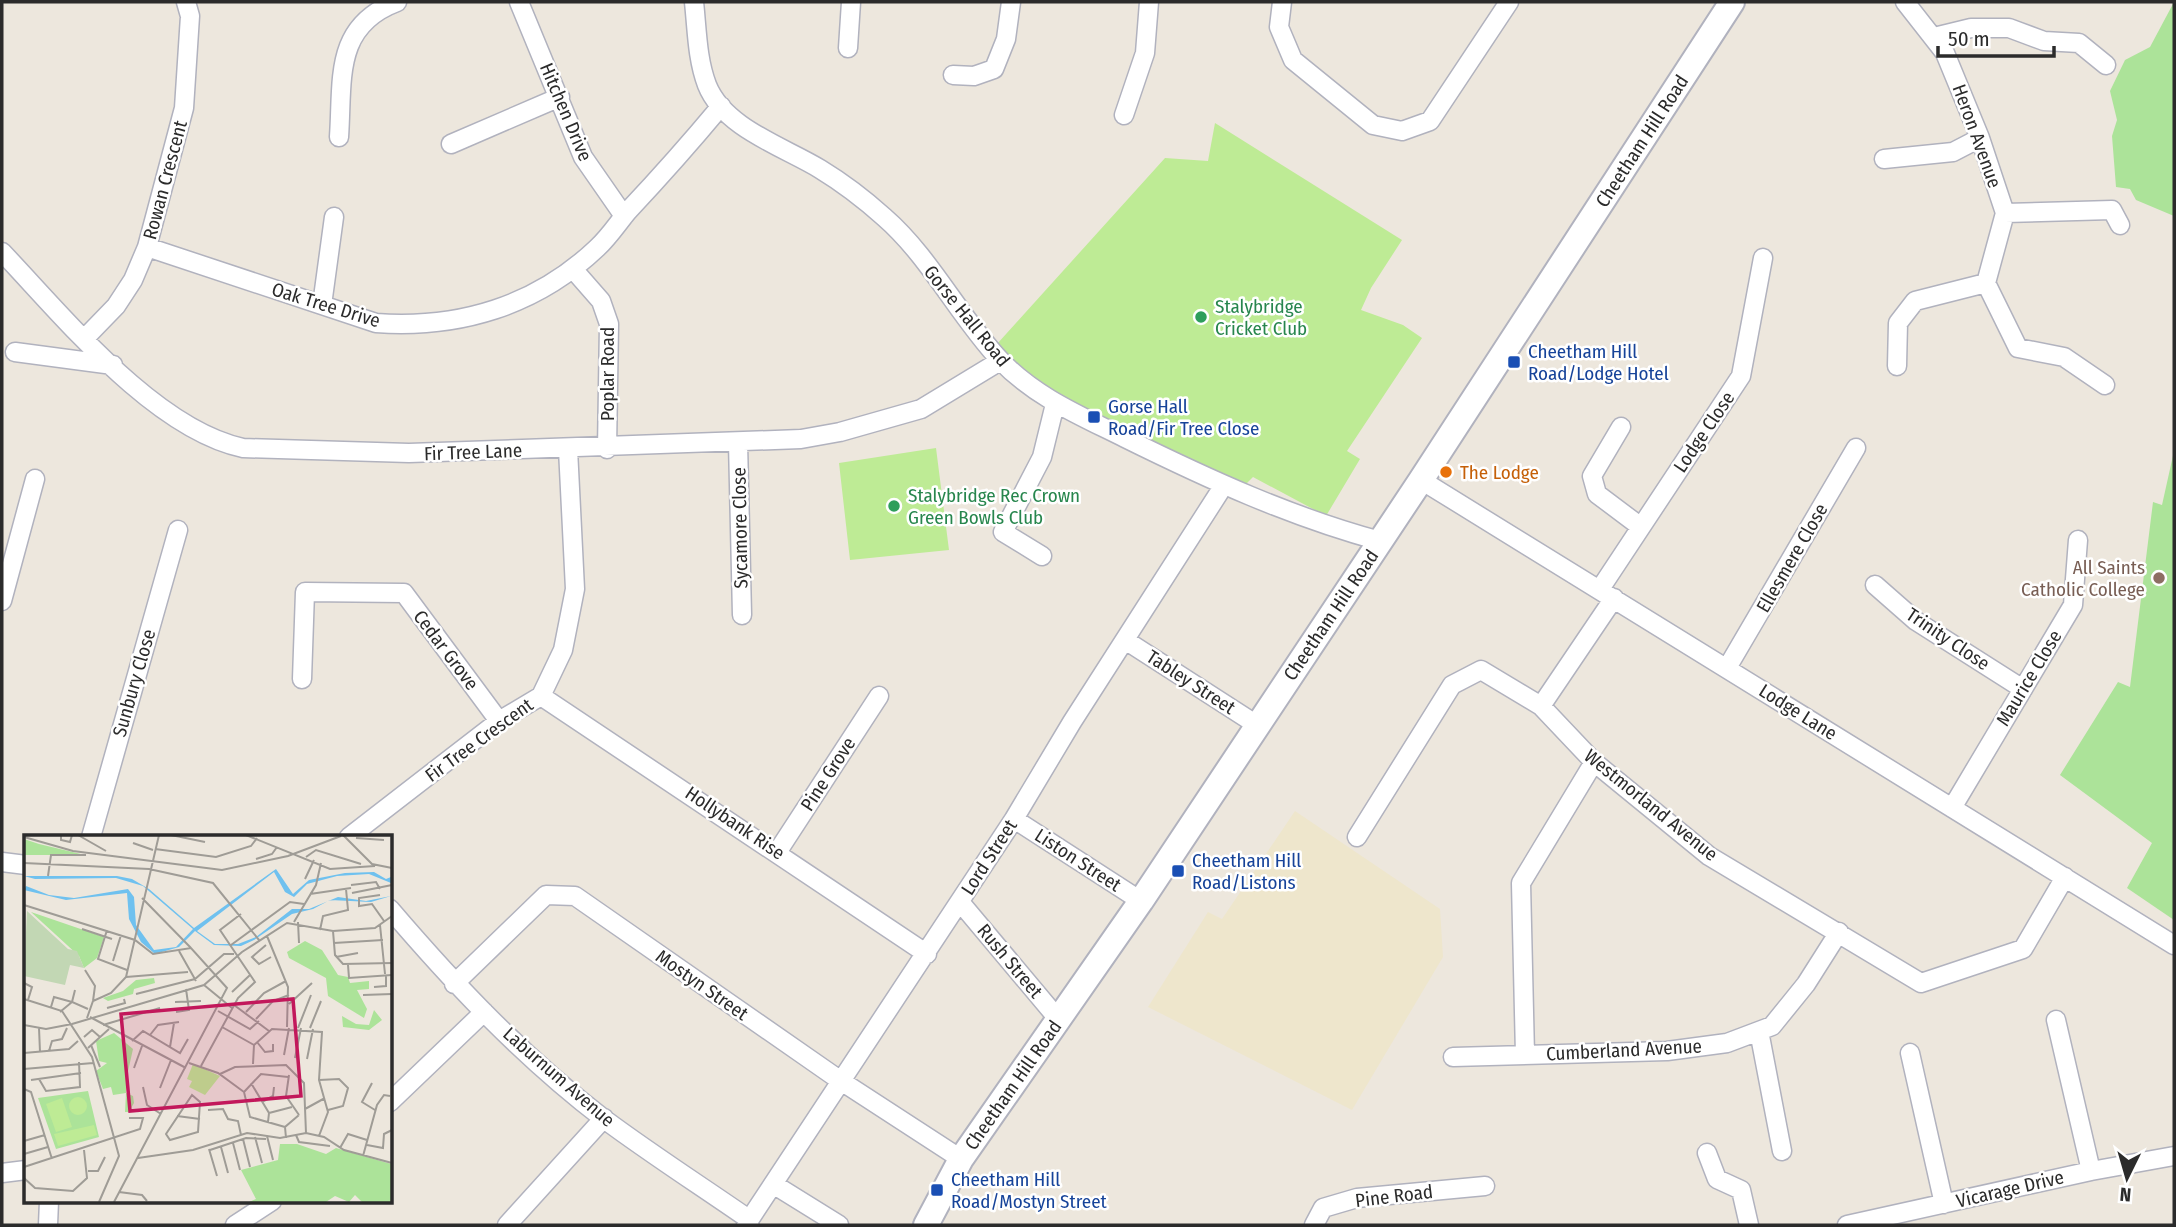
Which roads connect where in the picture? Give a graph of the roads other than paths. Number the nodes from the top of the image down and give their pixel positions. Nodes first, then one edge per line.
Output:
1 (186, 2) edge
2 (397, 2) edge
3 (519, 2) edge
4 (694, 2) edge
5 (851, 2) edge
6 (1011, 2) edge
7 (1149, 2) edge
8 (1282, 2) edge
9 (1509, 2) edge
10 (1732, 2) edge
11 (1906, 2) edge
12 (1934, 37) junction
13 (848, 47) dead end
14 (2106, 65) dead end
15 (953, 75) dead end
16 (560, 97) junction
17 (721, 106) junction
18 (1124, 115) dead end
19 (339, 137) dead end
20 (1980, 138) junction
21 (451, 144) dead end
22 (1884, 159) dead end
23 (2005, 213) junction
24 (624, 216) junction
25 (334, 217) dead end
26 (2120, 225) dead end
27 (147, 247) junction
28 (2, 252) edge
29 (1763, 258) dead end
30 (573, 269) junction
31 (1986, 283) junction
32 (323, 305) junction
33 (85, 338) junction
34 (15, 352) dead end
35 (1000, 361) junction
36 (113, 365) junction
37 (1897, 366) dead end
38 (2105, 385) dead end
39 (1055, 404) junction
40 (1621, 427) dead end
41 (738, 442) junction
42 (1856, 448) dead end
43 (568, 449) junction
44 (607, 449) junction
45 (35, 479) dead end
46 (1421, 480) junction
47 (1224, 485) junction
48 (1641, 527) junction
49 (178, 530) dead end
50 (2078, 540) dead end
51 (1380, 541) junction
52 (1042, 556) dead end
53 (1875, 585) dead end
54 (1607, 593) junction
55 (2, 601) edge
56 (742, 615) dead end
57 (1125, 640) junction
58 (1727, 668) junction
59 (302, 679) dead end
60 (2023, 689) junction
61 (541, 696) junction
62 (879, 696) dead end
63 (1541, 706) junction
64 (499, 721) junction
65 (1257, 724) junction
66 (1594, 762) junction
67 (1952, 808) junction
68 (1014, 819) junction
69 (91, 835) edge
70 (352, 835) edge
71 (1357, 838) dead end
72 (778, 851) junction
73 (2, 862) edge
74 (24, 865) edge
75 (2065, 877) junction
76 (1141, 901) junction
77 (960, 902) junction
78 (392, 911) edge
79 (1839, 933) junction
80 (2174, 945) edge
81 (927, 954) junction
82 (454, 984) junction
83 (484, 1012) junction
84 (1059, 1020) junction
85 (2056, 1020) dead end
86 (1759, 1031) junction
87 (1910, 1053) dead end
88 (1525, 1055) junction
89 (1453, 1058) dead end
90 (841, 1081) junction
91 (392, 1100) edge
92 (604, 1118) junction
93 (1782, 1151) dead end
94 (1707, 1153) dead end
95 (2174, 1156) edge
96 (961, 1158) junction
97 (24, 1170) edge
98 (2091, 1171) junction
99 (2, 1173) edge
100 (772, 1184) junction
101 (1485, 1186) dead end
102 (49, 1202) edge
103 (270, 1202) edge
104 (1944, 1204) junction
105 (748, 1222) edge
106 (48, 1225) edge
107 (235, 1225) edge
108 (508, 1225) edge
109 (839, 1225) edge
110 (926, 1225) edge
111 (1314, 1225) edge
112 (1749, 1225) edge
113 (1847, 1225) edge

1 - 27 street, Rowan Crescent
2 - 19 street
3 - 16 street, Hitchen Drive
4 - 17 street, Gorse Hall Road
5 - 13 street
6 - 15 street
7 - 18 street
8 - 9 street
10 - 46 main road, Cheetham Hill Road
11 - 12 street, Heron Avenue
12 - 14 street
12 - 20 street, Heron Avenue
16 - 21 street
16 - 24 street, Hitchen Drive
17 - 24 street, Oak Tree Drive
17 - 35 street, Gorse Hall Road
20 - 22 street
20 - 23 street, Heron Avenue
23 - 26 street
23 - 31 street, Heron Avenue
24 - 30 street, Oak Tree Drive
25 - 32 street
27 - 32 street, Oak Tree Drive
27 - 33 street, Rowan Crescent
28 - 33 street, Fir Tree Lane
29 - 48 street, Lodge Close
30 - 32 street, Oak Tree Drive
30 - 44 street, Poplar Road
31 - 37 street
31 - 38 street
33 - 36 street, Fir Tree Lane
34 - 36 street
35 - 39 street, Gorse Hall Road
35 - 41 street, Fir Tree Lane
36 - 43 street, Fir Tree Lane
39 - 47 street, Gorse Hall Road
39 - 52 street
40 - 48 street
41 - 44 street, Fir Tree Lane
41 - 56 street, Sycamore Close
42 - 58 street, Ellesmere Close
43 - 44 street, Fir Tree Lane
43 - 61 street, Fir Tree Crescent
45 - 55 street
46 - 51 main road, Cheetham Hill Road
46 - 54 street, Lodge Lane
47 - 51 street, Gorse Hall Road
47 - 57 street, Lord Street
48 - 54 street, Lodge Close
49 - 69 street, Sunbury Close
50 - 60 street, Maurice Close
51 - 65 main road, Cheetham Hill Road
53 - 60 street, Trinity Close
54 - 58 street, Lodge Lane
54 - 63 street, Lodge Close
57 - 65 street, Tabley Street
57 - 68 street, Lord Street
58 - 67 street, Lodge Lane
59 - 64 street, Cedar Grove
60 - 67 street, Maurice Close
61 - 64 street, Fir Tree Crescent
61 - 72 street, Hollybank Rise
62 - 72 street, Pine Grove
63 - 66 street, Westmorland Avenue
63 - 71 street, Westmorland Avenue
64 - 70 street, Fir Tree Crescent
65 - 76 main road, Cheetham Hill Road
66 - 79 street, Westmorland Avenue
66 - 88 street, Cumberland Avenue
67 - 75 street, Lodge Lane
68 - 76 street, Liston Street
68 - 77 street, Lord Street
72 - 81 street, Hollybank Rise
73 - 74 street
75 - 79 street, Westmorland Avenue
75 - 80 street, Lodge Lane
76 - 84 main road, Cheetham Hill Road
77 - 81 street, Lord Street
77 - 84 street, Rush Street
78 - 82 street, Laburnum Avenue
79 - 86 street, Cumberland Avenue
81 - 90 street, Lord Street
82 - 83 street, Laburnum Avenue
82 - 90 street, Mostyn Street
83 - 91 street
83 - 92 street, Laburnum Avenue
84 - 96 main road, Cheetham Hill Road
85 - 98 street
86 - 88 street, Cumberland Avenue
86 - 93 street
87 - 104 street
88 - 89 street, Cumberland Avenue
90 - 96 street, Mostyn Street
90 - 100 street, Lord Street
92 - 105 street, Laburnum Avenue
92 - 108 street
94 - 112 street
95 - 98 street, Vicarage Drive
96 - 110 main road, Cheetham Hill Road
97 - 99 street
98 - 104 street, Vicarage Drive
100 - 105 street, Lord Street
100 - 109 street
101 - 111 street, Pine Road
102 - 106 street
103 - 107 street
104 - 113 street, Vicarage Drive

